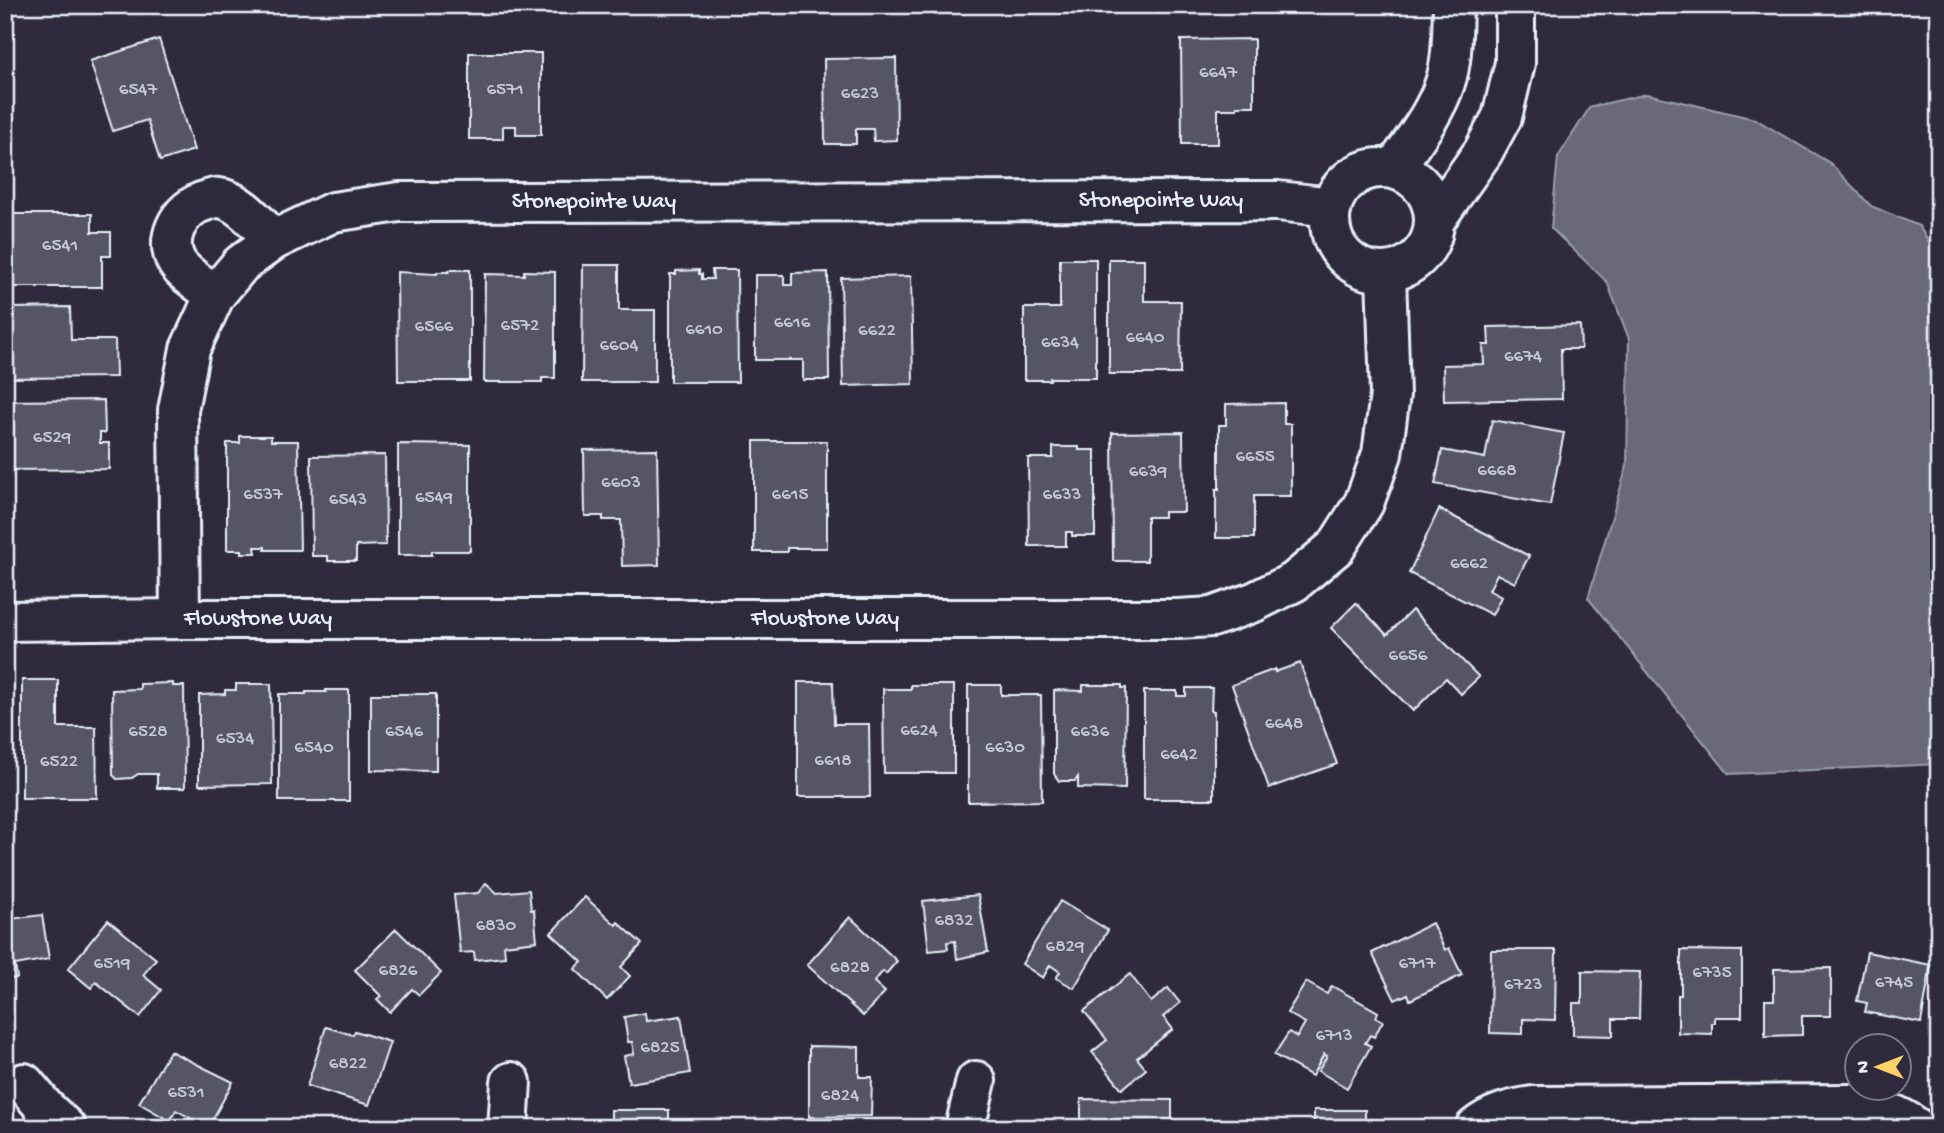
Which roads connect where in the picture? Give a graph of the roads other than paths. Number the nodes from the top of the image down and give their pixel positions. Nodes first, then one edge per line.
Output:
1 (1453, 5) edge
2 (1516, 5) edge
3 (1394, 169) junction
4 (1332, 207) junction
5 (1435, 220) junction
6 (274, 240) junction
7 (1386, 273) junction
8 (215, 295) junction
9 (180, 619) junction
10 (6, 621) edge
11 (976, 1081) dead end
12 (511, 1082) dead end
13 (24, 1083) dead end
14 (65, 1128) edge
15 (508, 1128) edge
16 (965, 1128) edge
17 (1475, 1128) edge
18 (1917, 1128) edge

1 - 3 street
2 - 5 street
3 - 4 street
3 - 5 street
4 - 6 street, Stonepointe Way
4 - 7 street
5 - 7 street
6 - 8 street, Stonepointe Way
6 - 8 street
7 - 9 street, Flowstone Way
8 - 9 street, Stonepointe Way
9 - 10 street, Flowstone Way
11 - 16 street
12 - 15 street
13 - 14 street
17 - 18 street

